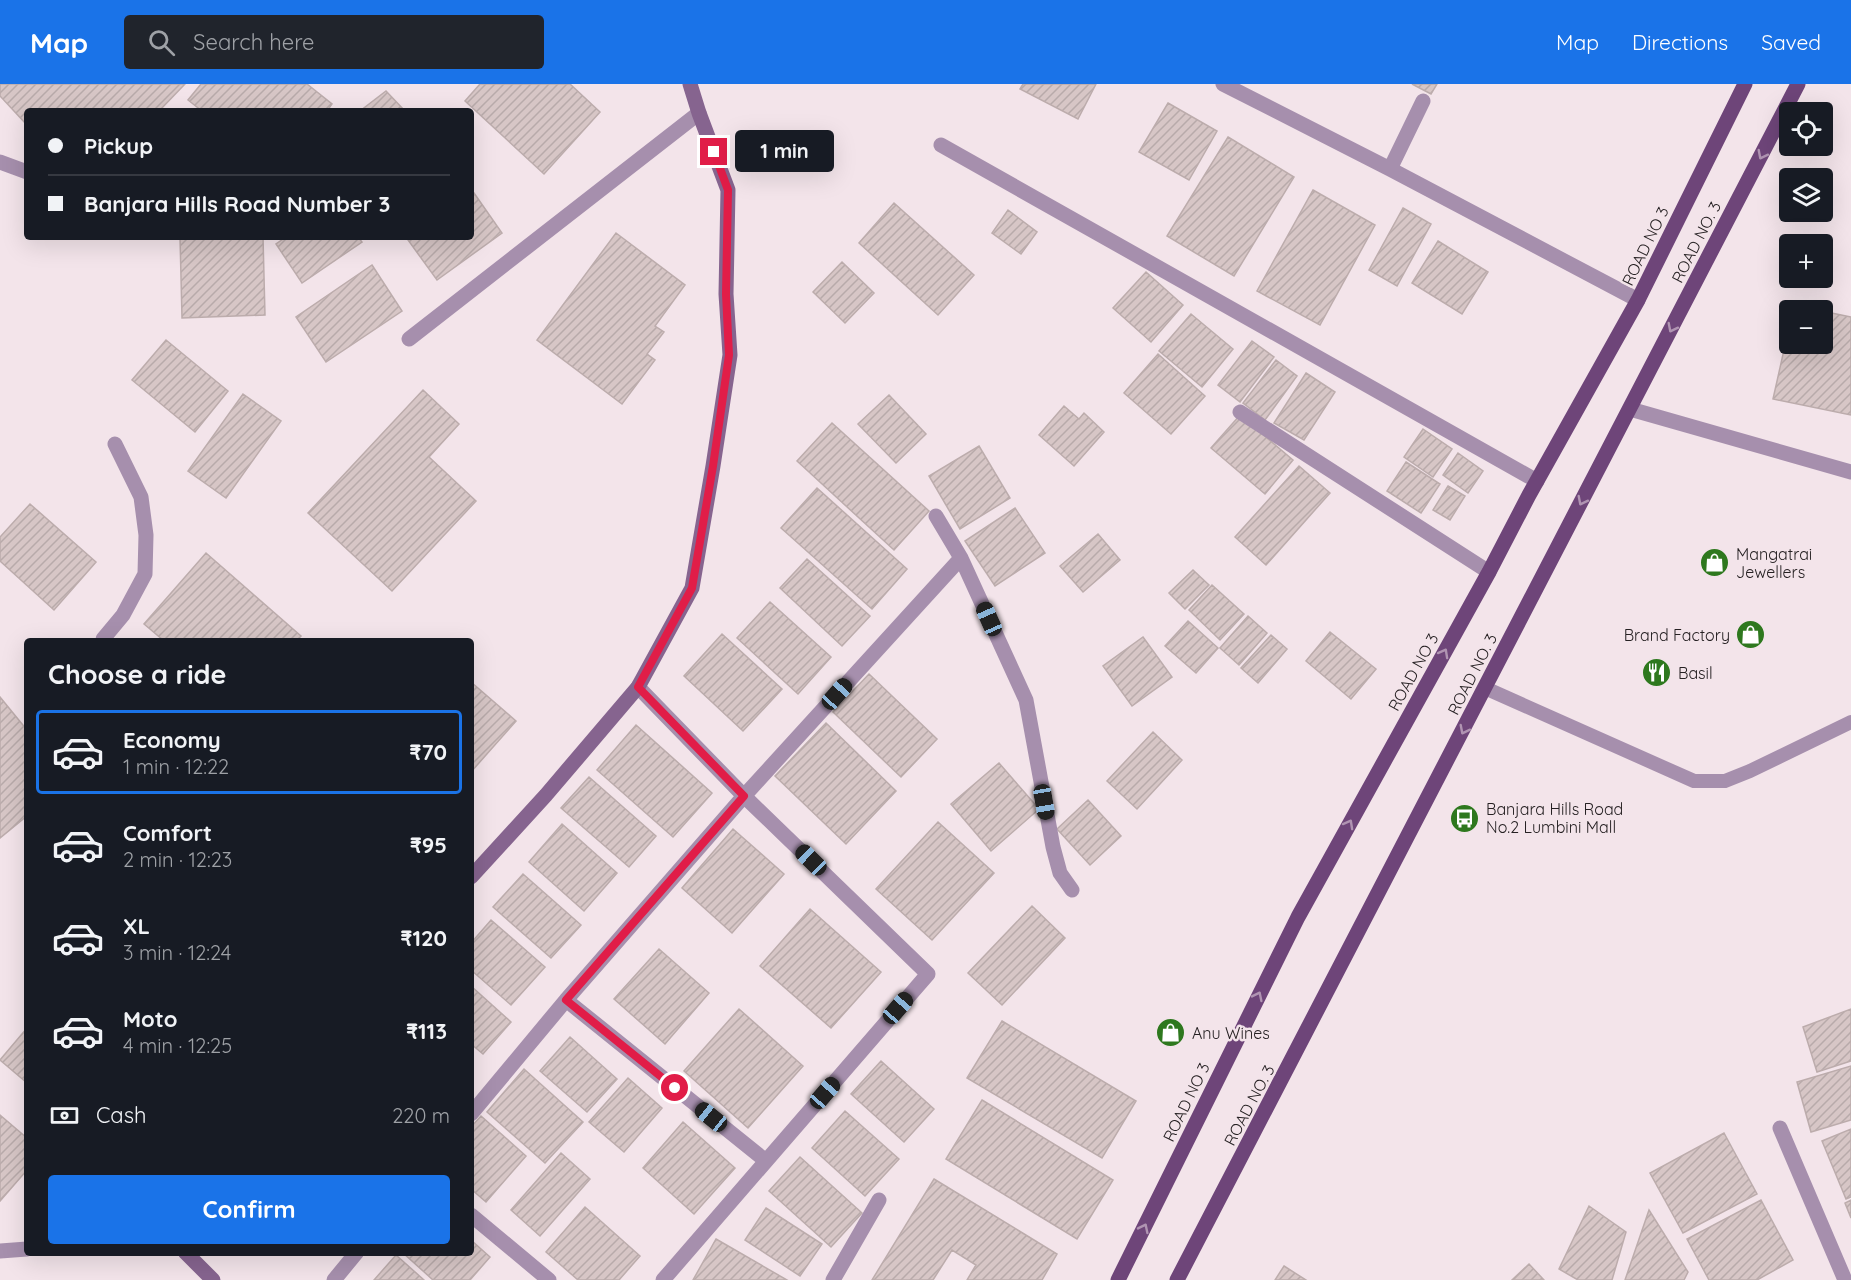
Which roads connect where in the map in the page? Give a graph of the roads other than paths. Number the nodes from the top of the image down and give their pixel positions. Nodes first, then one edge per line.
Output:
1 (690, 84) edge
2 (1222, 84) edge
3 (1745, 84) edge
4 (1798, 84) edge
5 (1423, 100) dead end
6 (699, 113) junction
7 (941, 145) dead end
8 (0, 162) edge
9 (1390, 169) junction
10 (24, 170) edge
11 (1638, 300) junction
12 (410, 339) dead end
13 (1630, 409) junction
14 (1240, 412) dead end
15 (116, 444) dead end
16 (1851, 472) edge
17 (1537, 481) junction
18 (936, 516) dead end
19 (961, 558) junction
20 (1488, 572) junction
21 (104, 638) edge
22 (638, 687) junction
23 (1485, 688) junction
24 (1851, 722) edge
25 (744, 796) junction
26 (474, 874) edge
27 (1072, 890) dead end
28 (566, 1000) junction
29 (474, 1110) edge
30 (1780, 1128) dead end
31 (766, 1161) junction
32 (879, 1200) dead end
33 (474, 1218) edge
34 (24, 1249) edge
35 (0, 1251) edge
36 (189, 1256) edge
37 (354, 1256) edge
38 (213, 1280) edge
39 (334, 1280) edge
40 (549, 1280) edge
41 (663, 1280) edge
42 (834, 1280) edge
43 (1118, 1280) edge
44 (1177, 1280) edge
45 (1845, 1280) edge

1 - 6 street
2 - 9 street
3 - 11 main road, ROAD NO 3
4 -> 13 main road, ROAD NO. 3
5 - 9 street
6 - 12 street
6 - 22 street
7 - 17 street
8 - 10 street
9 - 11 street
11 - 17 main road, ROAD NO 3
13 - 16 street
13 -> 23 main road, ROAD NO. 3
14 - 20 street
15 - 21 street
17 - 20 main road, ROAD NO 3
18 - 19 street
19 - 25 street
19 - 27 street
43 -> 20 main road, ROAD NO 3
22 - 25 street
22 - 26 street
23 - 24 lane
23 -> 44 main road, ROAD NO. 3
25 - 28 street
25 - 31 street
28 - 29 street
28 - 31 street
30 - 45 street
31 - 41 street
32 - 42 street
33 - 40 street
34 - 35 street
36 - 38 street
37 - 39 street

